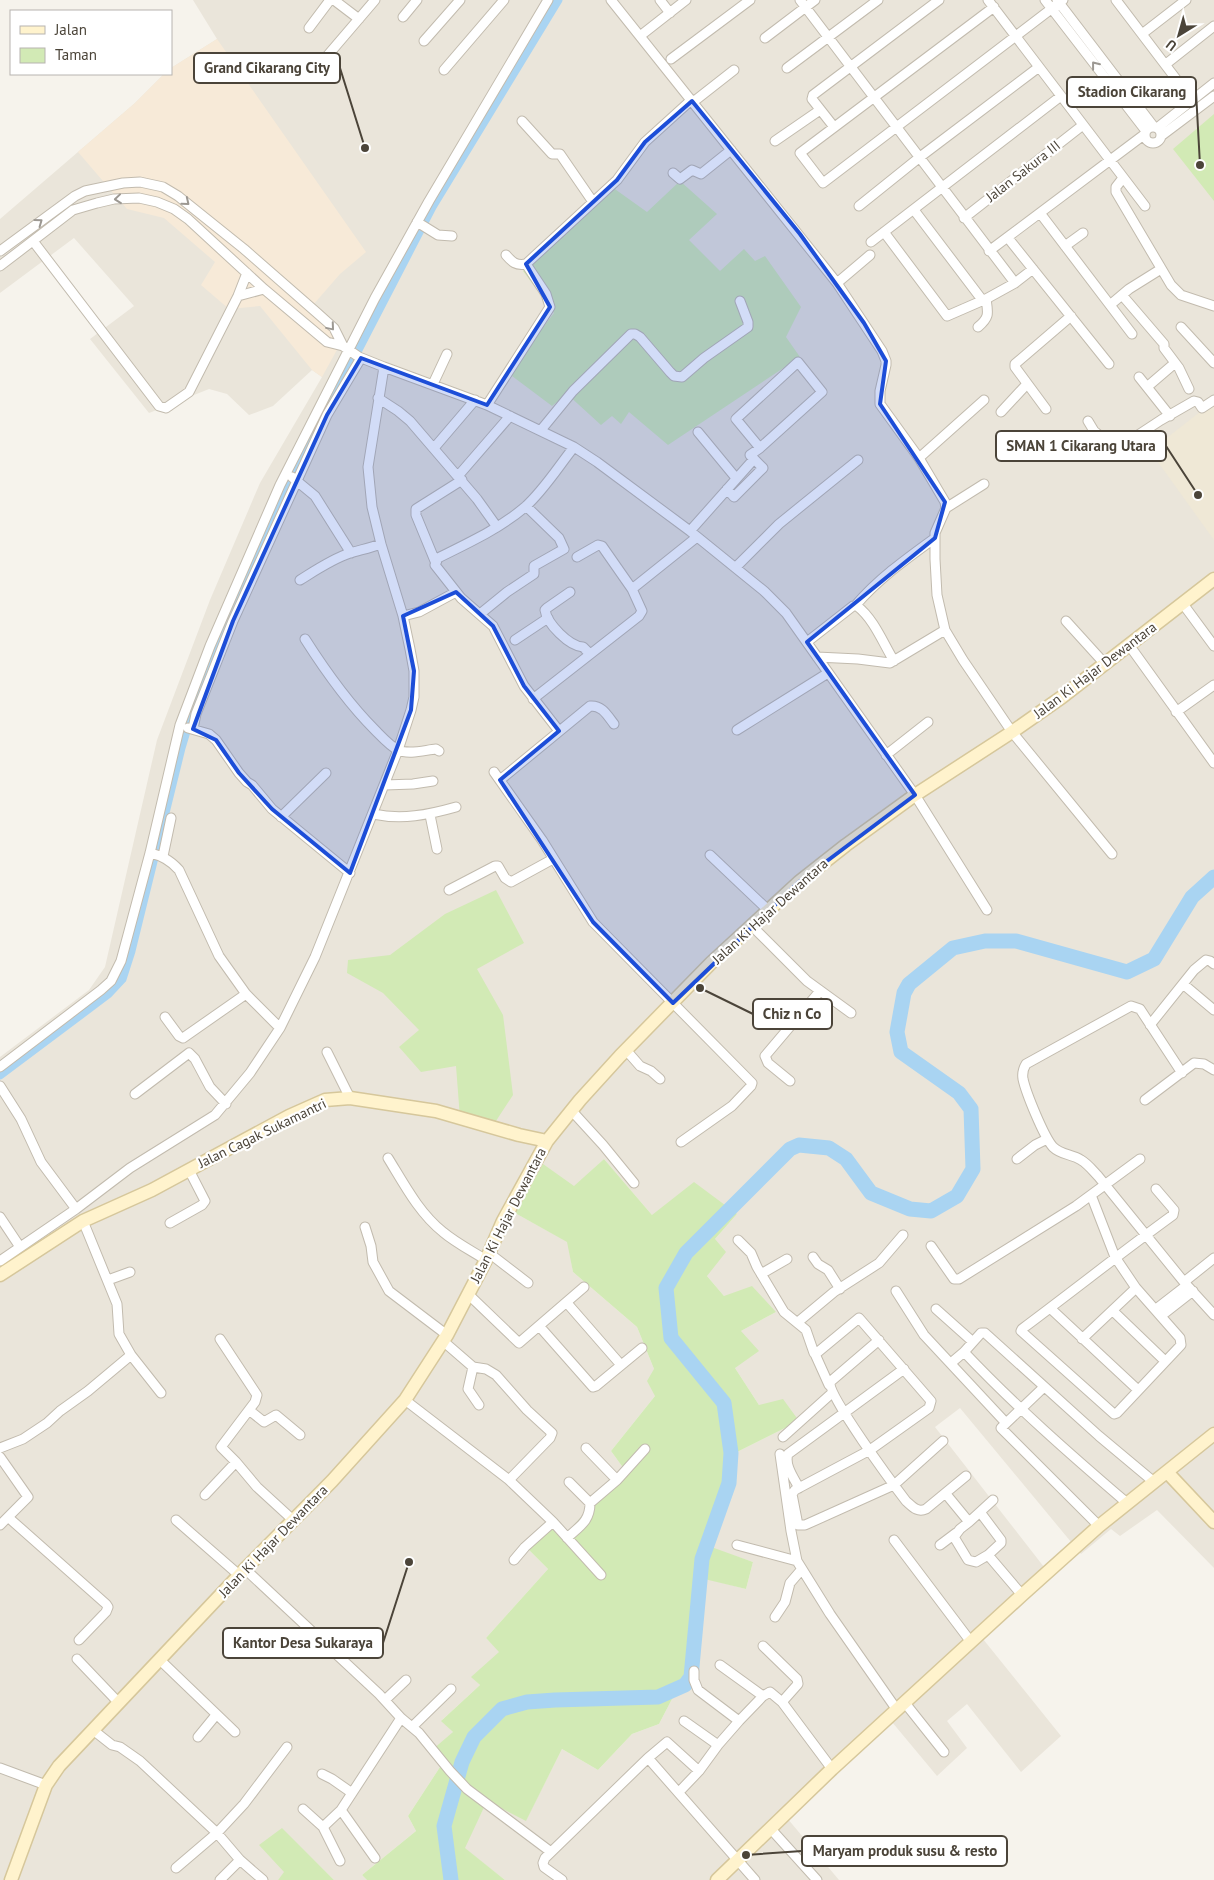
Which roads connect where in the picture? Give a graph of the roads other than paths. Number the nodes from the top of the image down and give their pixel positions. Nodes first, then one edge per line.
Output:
1 (330, 0) edge
2 (334, 0) edge
3 (374, 0) edge
4 (417, 0) edge
5 (460, 0) edge
6 (504, 0) edge
7 (548, 0) edge
8 (612, 0) edge
9 (660, 0) edge
10 (686, 0) edge
11 (750, 0) edge
12 (815, 0) edge
13 (878, 0) edge
14 (940, 0) edge
15 (1045, 0) edge
16 (1186, 0) edge
17 (1060, 1) edge
18 (1120, 1) edge
19 (803, 4) edge
20 (991, 4) edge
21 (1052, 8) junction
22 (670, 13) junction
23 (403, 17) dead end
24 (359, 19) junction
25 (1214, 26) edge
26 (309, 28) dead end
27 (1142, 34) junction
28 (640, 36) junction
29 (1016, 36) junction
30 (765, 38) dead end
31 (829, 38) junction
32 (424, 41) dead end
33 (672, 59) dead end
34 (1166, 64) junction
35 (851, 67) junction
36 (1039, 67) junction
37 (787, 68) dead end
38 (444, 70) dead end
39 (734, 70) dead end
40 (310, 76) dead end
41 (1214, 83) edge
42 (874, 96) junction
43 (1061, 96) junction
44 (1214, 96) edge
45 (1192, 100) junction
46 (692, 101) junction
47 (820, 110) junction
48 (522, 121) dead end
49 (1083, 125) junction
50 (834, 127) junction
51 (896, 127) junction
52 (1153, 131) junction
53 (775, 141) dead end
54 (731, 150) junction
55 (920, 158) junction
56 (1110, 160) junction
57 (673, 174) dead end
58 (1123, 178) junction
59 (942, 188) junction
60 (593, 202) junction
61 (859, 206) dead end
62 (1145, 206) dead end
63 (914, 210) junction
64 (1040, 213) junction
65 (964, 218) junction
66 (419, 223) junction
67 (884, 232) junction
68 (1083, 233) dead end
69 (452, 236) dead end
70 (1008, 238) junction
71 (33, 241) junction
72 (871, 242) dead end
73 (1065, 246) junction
74 (244, 249) junction
75 (0, 251) edge
76 (989, 251) junction
77 (506, 255) dead end
78 (870, 255) dead end
79 (234, 262) junction
80 (526, 264) junction
81 (0, 266) edge
82 (1161, 269) junction
83 (1033, 270) junction
84 (247, 272) junction
85 (837, 283) junction
86 (1015, 283) junction
87 (264, 289) junction
88 (1122, 295) junction
89 (238, 296) junction
90 (985, 300) junction
91 (740, 301) dead end
92 (1110, 305) junction
93 (309, 306) junction
94 (1214, 306) edge
95 (1071, 316) junction
96 (298, 317) junction
97 (1181, 326) dead end
98 (978, 327) dead end
99 (1132, 334) dead end
100 (353, 353) junction
101 (448, 354) dead end
102 (1175, 363) junction
103 (1109, 364) dead end
104 (1214, 364) edge
105 (384, 367) junction
106 (1139, 377) dead end
107 (433, 384) junction
108 (1027, 384) junction
109 (1147, 387) junction
110 (1189, 389) dead end
111 (475, 400) junction
112 (984, 400) dead end
113 (1214, 400) edge
114 (382, 401) junction
115 (487, 405) junction
116 (1046, 409) dead end
117 (1000, 412) dead end
118 (510, 416) junction
119 (1170, 416) junction
120 (1088, 421) dead end
121 (541, 430) junction
122 (698, 432) dead end
123 (574, 447) junction
124 (434, 448) junction
125 (760, 448) junction
126 (919, 458) junction
127 (754, 459) junction
128 (858, 460) dead end
129 (292, 477) junction
130 (460, 478) junction
131 (736, 478) junction
132 (984, 484) dead end
133 (727, 489) junction
134 (526, 506) junction
135 (946, 508) junction
136 (497, 527) junction
137 (693, 534) junction
138 (935, 538) junction
139 (381, 544) junction
140 (351, 553) junction
141 (577, 557) dead end
142 (435, 561) junction
143 (736, 567) junction
144 (1214, 579) edge
145 (300, 580) dead end
146 (632, 589) junction
147 (456, 592) junction
148 (570, 592) dead end
149 (1183, 604) junction
150 (855, 606) junction
151 (480, 614) junction
152 (402, 616) junction
153 (229, 618) junction
154 (548, 618) junction
155 (1066, 621) dead end
156 (945, 630) junction
157 (304, 639) dead end
158 (516, 640) dead end
159 (807, 642) junction
160 (1129, 646) junction
161 (1214, 646) edge
162 (590, 654) junction
163 (817, 657) junction
164 (894, 661) junction
165 (1106, 664) junction
166 (828, 673) junction
167 (1214, 684) edge
168 (533, 699) junction
169 (1176, 712) junction
170 (928, 722) dead end
171 (614, 724) dead end
172 (187, 727) junction
173 (736, 730) dead end
174 (559, 731) junction
175 (1012, 732) junction
176 (398, 750) junction
177 (439, 751) dead end
178 (886, 755) junction
179 (1214, 763) edge
180 (494, 772) dead end
181 (326, 773) dead end
182 (500, 780) junction
183 (433, 781) dead end
184 (385, 785) junction
185 (915, 795) junction
186 (456, 807) dead end
187 (373, 814) junction
188 (430, 814) junction
189 (281, 817) junction
190 (171, 818) dead end
191 (437, 849) dead end
192 (1112, 854) dead end
193 (156, 855) junction
194 (710, 855) dead end
195 (553, 859) junction
196 (350, 872) junction
197 (449, 890) dead end
198 (768, 910) junction
199 (987, 910) dead end
200 (752, 926) junction
201 (1213, 962) edge
202 (1183, 984) junction
203 (820, 991) junction
204 (246, 994) junction
205 (673, 1004) junction
206 (1214, 1010) edge
207 (851, 1013) dead end
208 (166, 1017) dead end
209 (1150, 1024) junction
210 (280, 1028) junction
211 (626, 1050) junction
212 (327, 1052) dead end
213 (0, 1067) edge
214 (1214, 1070) edge
215 (1182, 1073) junction
216 (660, 1080) dead end
217 (790, 1081) dead end
218 (0, 1086) edge
219 (135, 1094) dead end
220 (350, 1098) junction
221 (1145, 1100) dead end
222 (226, 1104) junction
223 (571, 1110) junction
224 (1047, 1138) junction
225 (547, 1141) junction
226 (682, 1142) dead end
227 (388, 1158) dead end
228 (1017, 1159) dead end
229 (1140, 1159) dead end
230 (189, 1170) junction
231 (634, 1183) dead end
232 (1106, 1184) junction
233 (1156, 1189) dead end
234 (1091, 1196) junction
235 (76, 1209) junction
236 (0, 1217) edge
237 (83, 1222) junction
238 (170, 1224) dead end
239 (365, 1228) dead end
240 (903, 1235) dead end
241 (1145, 1235) junction
242 (738, 1240) dead end
243 (930, 1246) dead end
244 (20, 1247) junction
245 (487, 1256) junction
246 (813, 1257) dead end
247 (1115, 1257) junction
248 (1214, 1258) edge
249 (787, 1260) dead end
250 (0, 1261) edge
251 (130, 1272) dead end
252 (761, 1274) junction
253 (0, 1275) edge
254 (108, 1280) junction
255 (528, 1283) dead end
256 (1188, 1286) junction
257 (584, 1287) dead end
258 (1136, 1288) junction
259 (840, 1289) junction
260 (896, 1291) dead end
261 (468, 1294) junction
262 (567, 1303) junction
263 (1050, 1308) junction
264 (936, 1309) dead end
265 (1113, 1311) junction
266 (1158, 1312) junction
267 (1214, 1315) edge
268 (798, 1322) junction
269 (540, 1326) junction
270 (445, 1338) junction
271 (220, 1339) dead end
272 (1082, 1339) junction
273 (879, 1340) junction
274 (973, 1342) junction
275 (642, 1348) dead end
276 (964, 1352) junction
277 (815, 1354) junction
278 (131, 1355) junction
279 (1166, 1362) junction
280 (951, 1363) junction
281 (621, 1366) junction
282 (472, 1367) junction
283 (904, 1369) junction
284 (1044, 1387) junction
285 (831, 1389) junction
286 (1138, 1390) junction
287 (161, 1393) dead end
288 (405, 1400) junction
289 (479, 1405) dead end
290 (1021, 1409) junction
291 (249, 1410) junction
292 (845, 1413) junction
293 (1006, 1423) junction
294 (1214, 1434) edge
295 (300, 1435) dead end
296 (783, 1437) dead end
297 (942, 1441) dead end
298 (0, 1448) edge
299 (586, 1448) dead end
300 (645, 1449) dead end
301 (870, 1450) junction
302 (780, 1454) dead end
303 (0, 1457) edge
304 (236, 1462) junction
305 (1167, 1472) junction
306 (966, 1476) dead end
307 (509, 1480) junction
308 (617, 1480) junction
309 (569, 1482) dead end
310 (1154, 1482) junction
311 (894, 1485) junction
312 (799, 1488) junction
313 (946, 1494) junction
314 (205, 1495) dead end
315 (993, 1500) dead end
316 (590, 1503) junction
317 (1127, 1503) junction
318 (980, 1512) junction
319 (9, 1518) junction
320 (176, 1520) dead end
321 (294, 1520) junction
322 (553, 1522) junction
323 (969, 1522) junction
324 (1214, 1522) edge
325 (0, 1525) edge
326 (1099, 1526) junction
327 (956, 1534) junction
328 (568, 1538) junction
329 (894, 1540) dead end
330 (737, 1544) dead end
331 (940, 1544) dead end
332 (988, 1555) junction
333 (514, 1560) dead end
334 (797, 1561) junction
335 (802, 1569) junction
336 (242, 1572) junction
337 (601, 1575) dead end
338 (1022, 1595) junction
339 (775, 1617) dead end
340 (79, 1640) dead end
341 (971, 1642) junction
342 (763, 1646) dead end
343 (77, 1658) dead end
344 (160, 1660) junction
345 (720, 1664) dead end
346 (694, 1671) dead end
347 (406, 1680) dead end
348 (451, 1689) dead end
349 (763, 1696) junction
350 (385, 1700) junction
351 (118, 1702) junction
352 (782, 1702) junction
353 (901, 1706) junction
354 (216, 1715) junction
355 (401, 1718) junction
356 (684, 1721) dead end
357 (739, 1721) junction
358 (412, 1727) junction
359 (93, 1730) junction
360 (235, 1732) dead end
361 (198, 1737) dead end
362 (718, 1745) junction
363 (286, 1747) dead end
364 (944, 1752) dead end
365 (648, 1758) junction
366 (0, 1768) edge
367 (832, 1768) junction
368 (699, 1771) junction
369 (322, 1774) dead end
370 (46, 1785) junction
371 (679, 1792) junction
372 (352, 1794) junction
373 (303, 1809) dead end
374 (341, 1810) junction
375 (323, 1827) junction
376 (770, 1828) junction
377 (216, 1832) junction
378 (552, 1852) junction
379 (375, 1858) dead end
380 (240, 1860) junction
381 (737, 1860) junction
382 (340, 1861) dead end
383 (176, 1868) dead end
384 (11, 1880) edge
385 (220, 1880) edge
386 (263, 1880) edge
387 (562, 1880) edge
388 (716, 1880) edge
389 (755, 1880) edge
390 (817, 1880) edge

1 - 26 street
2 - 24 street
3 - 24 street
4 - 23 street
5 - 32 street
6 - 38 street
7 - 66 street
8 - 28 street
9 - 22 street
10 - 22 street
11 - 33 street
12 - 19 street
13 - 31 street
14 - 35 street
15 - 21 street
16 - 27 street
17 - 21 street
17 - 52 street
18 - 27 street
19 - 30 street
19 - 31 street
20 - 29 street
20 - 42 street
21 - 29 street
52 -> 21 street
22 - 28 street
24 - 40 street
25 - 34 street
27 - 34 street
28 - 46 street
29 - 36 street
29 - 51 street
31 - 35 street
31 - 37 street
34 - 45 street
35 - 42 street
35 - 47 street
36 - 43 street
36 - 55 street
39 - 46 street
41 - 45 street
42 - 50 street
42 - 51 street
43 - 49 street
43 - 59 street
44 - 52 street
45 - 52 street
46 - 54 street
46 - 60 street
47 - 50 street
47 - 53 street
48 - 60 street
49 - 56 street
49 - 65 street, Jalan Sakura III
50 - 51 street
51 - 55 street
52 - 56 street
54 - 57 street
54 - 85 street
55 - 59 street
55 - 61 street
56 - 58 street
56 - 64 street
58 - 62 street
58 - 82 street
59 - 63 street
59 - 65 street
60 - 80 street
63 - 67 street
63 - 90 street
64 - 70 street
64 - 73 street
65 - 76 street
66 - 69 street
66 - 100 street
67 - 72 street
67 - 90 street
68 - 73 street
70 - 76 street
70 - 83 street
79 -> 71 street
71 - 81 street
71 - 89 street
73 - 92 street
75 -> 74 street
74 - 79 street
74 - 93 street
76 - 86 street
77 - 80 street
78 - 85 street
79 - 84 street
80 - 115 street
82 - 88 street
82 - 94 street
83 - 86 street
83 - 95 street
84 - 87 street
84 - 89 street
85 - 126 street
86 - 90 street
87 - 89 street
87 - 96 street
88 - 92 street
88 - 102 street
90 - 98 street
91 - 121 street
92 - 99 street
93 - 96 street
93 -> 100 street
95 - 103 street
95 - 108 street
96 - 100 street
97 - 104 street
100 - 105 street
100 - 129 street
100 - 129 street
101 - 107 street
102 - 109 street
102 - 110 street
105 - 107 street
105 - 114 street
106 - 109 street
107 - 111 street
108 - 116 street
108 - 117 street
109 - 119 street
111 - 115 street
111 - 124 street
112 - 126 street
113 - 119 street
114 - 124 street
114 - 139 street
115 - 118 street
118 - 121 street
118 - 130 street
119 - 120 street
121 - 123 street
122 - 131 street
123 - 134 street
123 - 137 street
124 - 130 street
125 - 125 street
125 - 127 street
126 - 135 street
127 - 131 street
127 - 133 street
128 - 143 street
129 - 140 street
129 - 153 street
129 - 153 street
130 - 136 street
130 - 142 street
131 - 133 street
132 - 135 street
133 - 137 street
134 - 136 street
134 - 151 street
135 - 138 street
136 - 142 street
137 - 143 street
137 - 146 street
138 - 150 street
138 - 156 street
139 - 140 street
139 - 152 street
140 - 145 street
141 - 146 street
142 - 147 street
143 - 159 street
144 - 149 main road, Jalan Ki Hajar Dewantara
146 - 162 street
147 - 151 street
147 - 152 street
148 - 154 street
149 - 160 main road, Jalan Ki Hajar Dewantara
149 - 161 street
150 - 159 street
150 - 164 street
151 - 168 street
152 - 176 street
153 - 172 street
154 - 158 street
154 - 162 street
155 - 165 street
156 - 164 street
156 - 175 street
157 - 176 street
159 - 163 street
160 - 165 main road, Jalan Ki Hajar Dewantara
160 - 169 street
162 - 168 street
163 - 164 street
163 - 166 street
165 - 175 main road, Jalan Ki Hajar Dewantara
166 - 173 street
166 - 178 street
167 - 169 street
168 - 174 street
169 - 179 street
170 - 178 street
171 - 174 street
172 - 189 street
172 - 193 street
174 - 182 street
175 - 185 main road, Jalan Ki Hajar Dewantara
175 - 192 street
176 - 177 street
176 - 184 street
178 - 185 street
180 - 182 street
181 - 189 street
182 - 195 street
183 - 184 street
184 - 187 street
185 - 198 main road, Jalan Ki Hajar Dewantara
185 - 199 street
186 - 188 street
187 - 188 street
187 - 196 street
188 - 191 street
189 - 196 street
190 - 193 street
193 - 204 street
193 - 213 street
194 - 198 street
195 - 197 street
195 - 205 street
196 - 210 street
198 - 200 main road, Jalan Ki Hajar Dewantara
200 - 203 street
200 - 205 main road, Jalan Ki Hajar Dewantara
201 - 202 street
202 - 206 street
202 - 209 street
203 - 207 street
203 - 217 street
204 - 208 street
204 - 210 street
205 - 211 main road, Jalan Ki Hajar Dewantara
205 - 226 street
209 - 215 street
209 - 224 street
210 - 222 street
211 - 216 street
211 - 223 main road, Jalan Ki Hajar Dewantara
212 - 220 street
214 - 215 street
215 - 221 street
218 - 235 street
219 - 222 street
220 - 225 main road, Jalan Cagak Sukamantri
220 - 230 main road, Jalan Cagak Sukamantri
222 - 235 street
223 - 225 main road, Jalan Ki Hajar Dewantara
223 - 231 street
224 - 228 street
224 - 232 street
225 - 245 main road, Jalan Ki Hajar Dewantara
227 - 245 street
229 - 232 street
230 - 237 main road, Jalan Cagak Sukamantri
230 - 238 street
232 - 234 street
232 - 241 street
233 - 241 street
234 - 243 street
234 - 247 street
235 - 244 street
236 - 244 street
237 - 253 main road, Jalan Cagak Sukamantri
237 - 254 street
239 - 270 street
240 - 259 street
241 - 247 street
241 - 256 street
242 - 252 street
244 - 250 street
245 - 255 street
245 - 261 main road, Jalan Ki Hajar Dewantara
246 - 259 street
247 - 258 street
247 - 263 street
248 - 256 street
249 - 252 street
251 - 254 street
252 - 268 street
254 - 278 street
256 - 266 street
256 - 267 street
257 - 262 street
258 - 265 street
258 - 266 street
259 - 268 street
260 - 280 street
261 - 269 street
261 - 270 main road, Jalan Ki Hajar Dewantara
262 - 269 street
262 - 281 street
263 - 272 street
263 - 286 street
264 - 274 street
265 - 272 street
265 - 279 street
266 - 279 street
268 - 277 street
269 - 281 street
270 - 282 street
270 - 288 main road, Jalan Ki Hajar Dewantara
271 - 291 street
272 - 286 street
273 - 277 street
273 - 283 street
273 - 285 street
274 - 276 street
274 - 284 street
275 - 281 street
276 - 280 street
276 - 290 street
277 - 285 street
278 - 287 street
278 - 298 street
279 - 286 street
280 - 293 street
282 - 289 street
282 - 307 street
283 - 292 street
283 - 301 street
284 - 290 street
284 - 310 street
285 - 292 street
285 - 296 street
288 - 307 street
288 - 321 main road, Jalan Ki Hajar Dewantara
290 - 293 street
290 - 317 street
291 - 295 street
291 - 304 street
292 - 301 street
292 - 312 street
293 - 326 street
294 - 305 main road
297 - 311 street
299 - 308 street
300 - 308 street
301 - 311 street
301 - 312 street
302 - 334 street
303 - 319 street
304 - 314 street
304 - 321 street
305 - 310 main road
305 - 324 main road
306 - 313 street
307 - 322 street
308 - 316 street
309 - 316 street
310 - 317 main road
311 - 312 street
311 - 313 street
313 - 323 street
315 - 318 street
316 - 328 street
317 - 326 main road
318 - 323 street
318 - 332 street
319 - 325 street
319 - 340 street
320 - 336 street
321 - 336 main road, Jalan Ki Hajar Dewantara
322 - 328 street
322 - 333 street
323 - 327 street
326 - 338 main road
327 - 331 street
327 - 332 street
328 - 337 street
329 - 341 street
330 - 334 street
332 - 338 street
334 - 335 street
335 - 339 street
335 - 353 street
336 - 344 main road, Jalan Ki Hajar Dewantara
336 - 350 street
338 - 341 main road
341 - 353 main road
342 - 352 street
343 - 351 street
344 - 351 main road, Jalan Ki Hajar Dewantara
344 - 354 street
345 - 349 street
346 - 357 street
347 - 350 street
348 - 358 street
349 - 352 street
349 - 357 street
350 - 355 street
351 - 359 main road, Jalan Ki Hajar Dewantara
352 - 367 street
353 - 364 street
353 - 367 main road
354 - 360 street
354 - 361 street
355 - 358 street
355 - 372 street
356 - 362 street
357 - 362 street
358 - 378 street
359 - 370 main road, Jalan Ki Hajar Dewantara
359 - 377 street
362 - 368 street
363 - 377 street
365 - 368 street
365 - 371 street
365 - 378 street
366 - 370 street
367 - 376 main road
368 - 371 street
369 - 372 street
370 - 384 main road, Jalan Ki Hajar Dewantara
371 - 381 street
372 - 374 street
373 - 375 street
374 - 375 street
374 - 379 street
375 - 382 street
376 - 381 main road
376 - 390 street
377 - 380 street
377 - 383 street
378 - 387 street
380 - 385 street
380 - 386 street
381 - 388 main road
381 - 389 street

